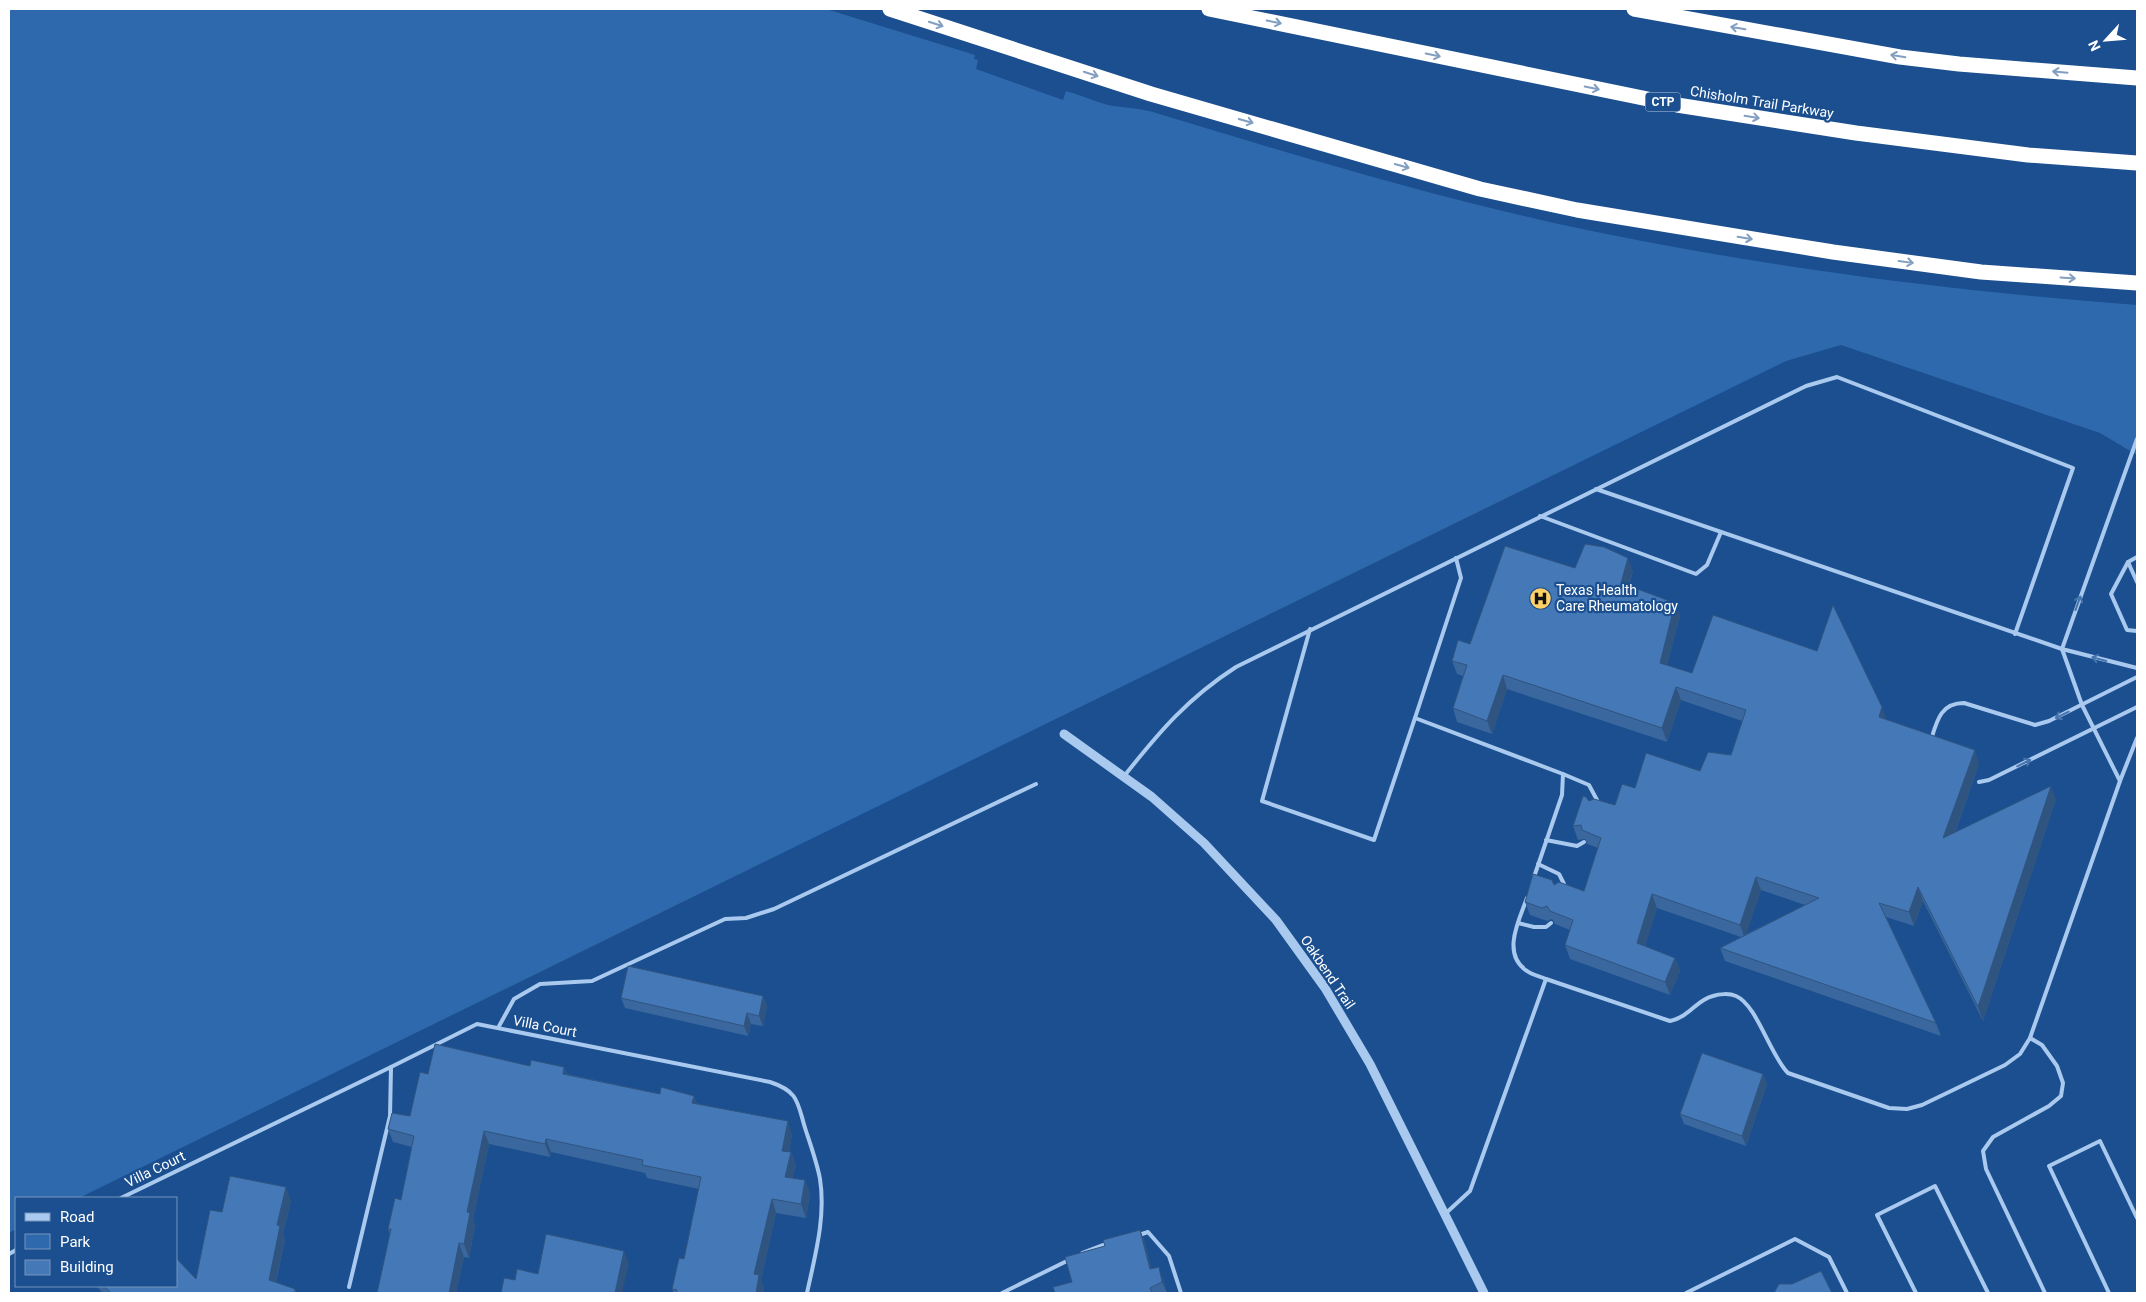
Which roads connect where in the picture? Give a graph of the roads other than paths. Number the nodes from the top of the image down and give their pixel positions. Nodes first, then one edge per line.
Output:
1 (890, 9) edge
2 (1209, 9) edge
3 (1634, 9) edge
4 (2137, 78) edge
5 (2137, 163) edge
6 (2137, 283) edge
7 (2137, 439) edge
8 (1596, 489) junction
9 (1540, 516) junction
10 (1721, 532) junction
11 (2137, 557) edge
12 (1456, 558) junction
13 (2128, 562) junction
14 (2137, 582) edge
15 (1310, 629) junction
16 (2137, 632) edge
17 (2015, 634) junction
18 (2062, 649) junction
19 (2137, 668) edge
20 (2137, 677) edge
21 (2082, 705) junction
22 (2137, 707) edge
23 (1416, 718) junction
24 (2094, 729) junction
25 (1064, 734) dead end
26 (2137, 738) edge
27 (1930, 741) edge
28 (1563, 774) junction
29 (1125, 775) junction
30 (2120, 781) junction
31 (1979, 782) dead end
32 (1036, 784) dead end
33 (1595, 811) edge
34 (1546, 840) junction
35 (1584, 842) edge
36 (1538, 864) junction
37 (1533, 878) edge
38 (1560, 895) edge
39 (1527, 896) edge
40 (1518, 923) junction
41 (1551, 923) edge
42 (1546, 979) junction
43 (498, 1028) junction
44 (2030, 1038) junction
45 (391, 1067) junction
46 (123, 1197) edge
47 (1445, 1214) junction
48 (2137, 1218) edge
49 (1131, 1237) edge
50 (1114, 1241) edge
51 (1080, 1254) edge
52 (1072, 1258) edge
53 (349, 1287) dead end
54 (807, 1293) edge
55 (1002, 1293) edge
56 (1181, 1293) edge
57 (1484, 1293) edge
58 (1686, 1293) edge
59 (1847, 1293) edge
60 (1916, 1293) edge
61 (1988, 1293) edge
62 (2044, 1293) edge
63 (2109, 1293) edge

1 -> 6 highway
2 -> 5 highway, Chisholm Trail Parkway / CTP
4 -> 3 highway
18 -> 7 lane
8 - 9 lane
8 - 10 lane
8 - 17 lane
9 - 10 lane
9 - 12 lane
10 - 17 lane
11 - 13 lane
12 - 15 lane
12 - 23 lane
13 - 14 lane
13 - 16 lane
15 - 23 lane
15 - 29 lane
17 - 18 lane
19 -> 18 lane
18 - 21 lane
20 - 21 lane
21 - 24 lane
21 -> 27 lane
22 - 24 lane
23 - 28 lane
24 - 30 lane
31 -> 24 lane
25 - 29 street, Oakbend Trail
26 - 30 lane
28 - 33 lane
28 - 34 lane
29 - 47 street, Oakbend Trail
30 - 44 lane
32 - 43 lane
34 - 35 lane
34 - 36 lane
36 - 37 lane
36 - 38 lane
39 - 40 lane
40 - 41 lane
40 - 42 lane
42 - 44 lane
42 - 47 lane
43 - 45 lane, Villa Court
43 - 54 lane, Villa Court
44 - 62 lane
45 - 46 lane, Villa Court
45 - 53 lane
47 - 57 street, Oakbend Trail
48 - 63 lane
49 - 56 lane
50 - 51 lane
52 - 55 lane
58 - 59 lane
60 - 61 lane

